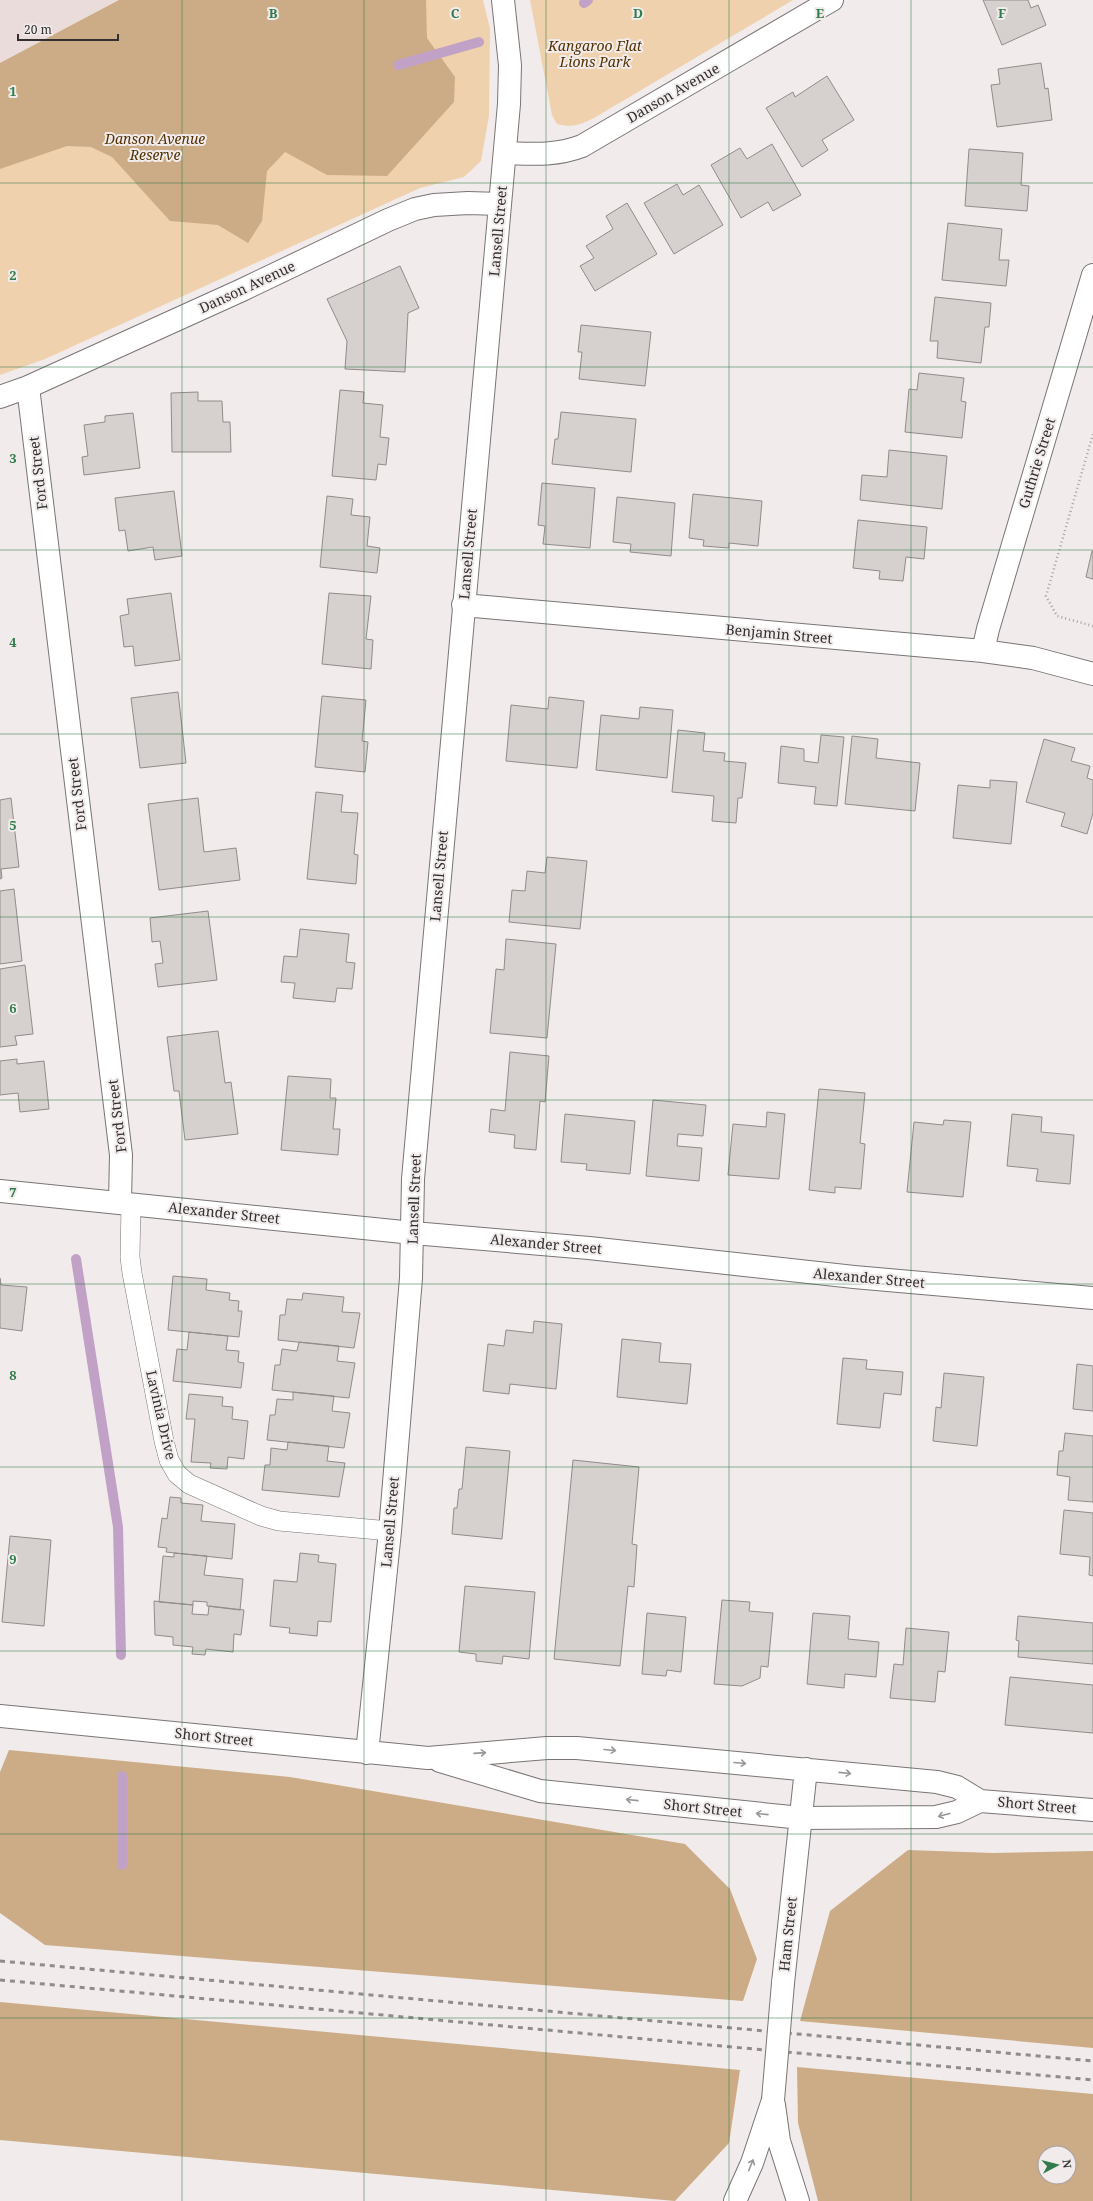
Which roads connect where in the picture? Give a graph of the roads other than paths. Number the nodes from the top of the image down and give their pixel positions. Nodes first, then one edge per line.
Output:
1 (503, 0) edge
2 (832, 0) edge
3 (505, 153) junction
4 (500, 204) junction
5 (1093, 275) edge
6 (28, 387) junction
7 (0, 397) edge
8 (463, 605) junction
9 (983, 651) junction
10 (1093, 674) edge
11 (0, 1191) edge
12 (126, 1203) junction
13 (413, 1233) junction
14 (1093, 1298) edge
15 (390, 1531) junction
16 (0, 1716) edge
17 (368, 1753) junction
18 (428, 1758) junction
19 (806, 1769) junction
20 (980, 1801) junction
21 (1093, 1810) edge
22 (800, 1818) junction
23 (774, 2100) junction
24 (736, 2201) edge
25 (798, 2201) edge

1 - 3 street, Lansell Street
2 - 3 street, Danson Avenue
3 - 4 street, Lansell Street
4 - 6 street, Danson Avenue
4 - 8 street, Lansell Street
5 - 9 street, Guthrie Street
6 - 7 street, Danson Avenue
6 - 12 street, Ford Street
8 - 9 street, Benjamin Street
8 - 13 street, Lansell Street
9 - 10 street, Benjamin Street
11 - 12 street, Alexander Street
12 - 13 street, Alexander Street
12 - 15 lane, Lavinia Drive
13 - 14 street, Alexander Street
13 - 15 street, Lansell Street
15 - 17 street, Lansell Street
16 - 17 street, Short Street
17 - 18 street, Short Street
18 -> 19 street, Short Street
22 -> 18 street, Short Street
19 -> 20 street, Short Street
19 - 22 street, Ham Street
20 - 21 street, Short Street
20 -> 22 street, Short Street
22 - 23 street, Ham Street, bridge
24 -> 23 street, Ham Street
23 - 25 street, Ham Street

